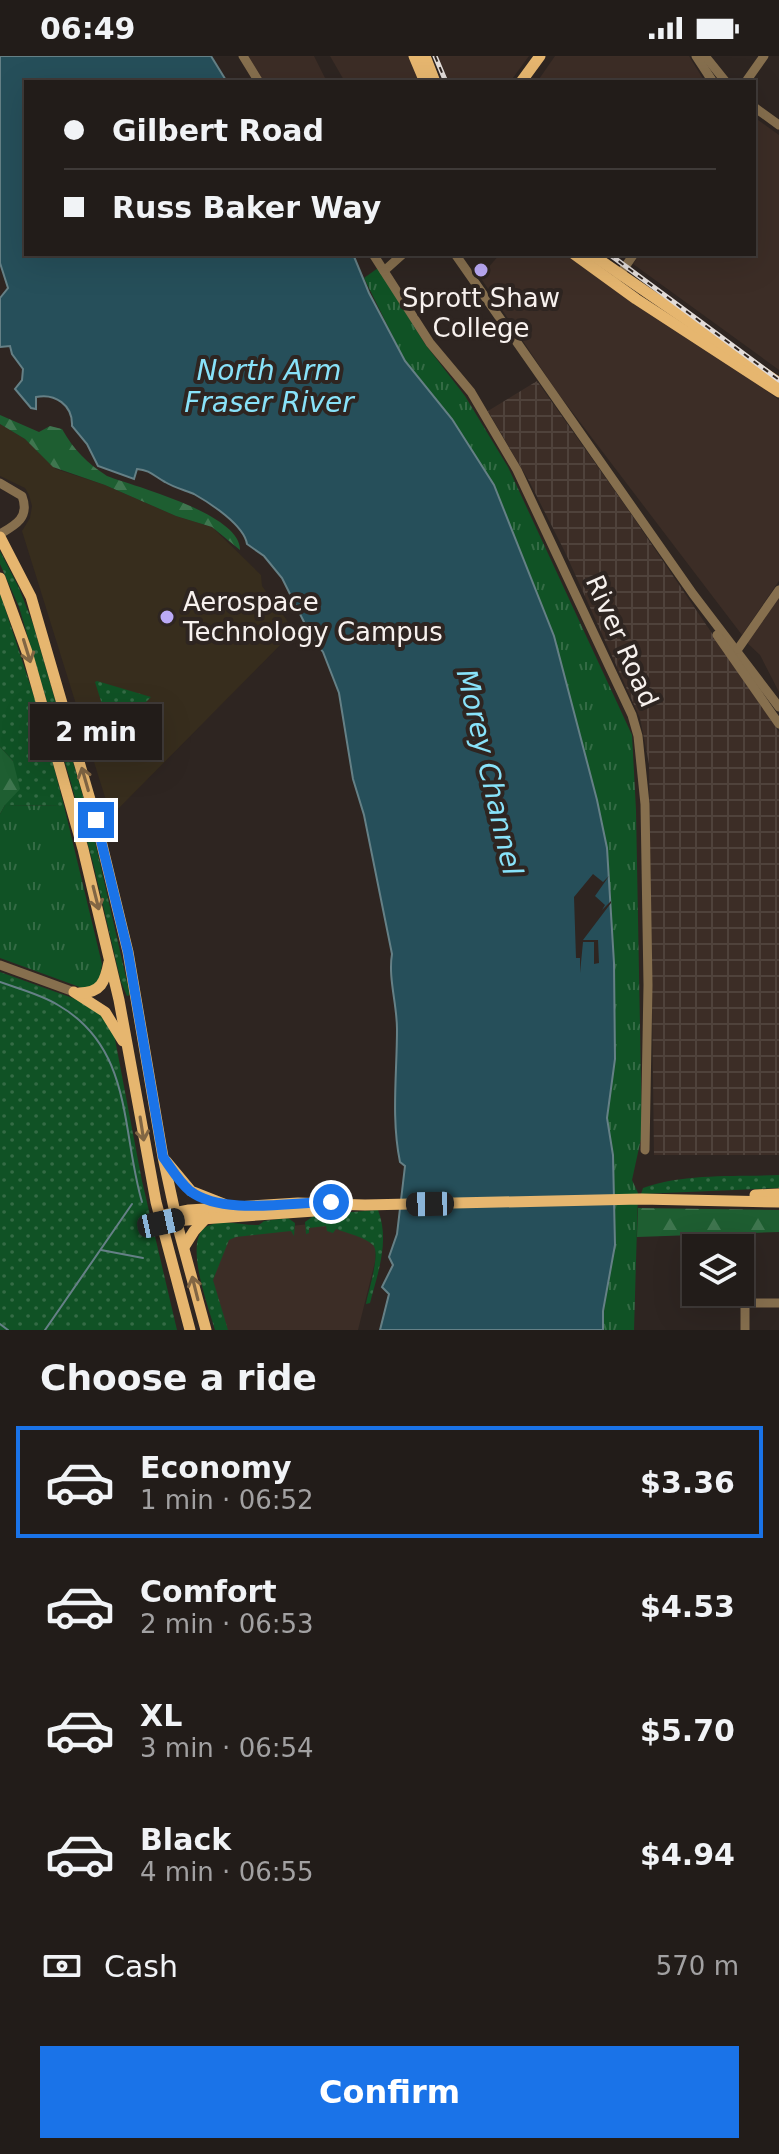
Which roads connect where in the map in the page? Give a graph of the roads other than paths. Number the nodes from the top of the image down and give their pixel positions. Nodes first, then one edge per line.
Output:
1 (243, 56) edge
2 (414, 56) edge
3 (425, 56) edge
4 (540, 56) edge
5 (696, 56) edge
6 (705, 56) edge
7 (764, 56) edge
8 (258, 80) edge
9 (424, 80) edge
10 (434, 80) edge
11 (522, 80) edge
12 (712, 80) edge
13 (724, 80) edge
14 (747, 80) dead end
15 (756, 108) edge
16 (779, 125) edge
17 (374, 256) edge
18 (401, 256) edge
19 (456, 256) edge
20 (578, 256) edge
21 (593, 256) edge
22 (633, 256) edge
23 (384, 271) junction
24 (617, 278) junction
25 (488, 281) dead end
26 (479, 288) junction
27 (779, 383) edge
28 (779, 392) edge
29 (0, 483) edge
30 (0, 536) edge
31 (0, 578) edge
32 (779, 590) edge
33 (693, 594) junction
34 (738, 649) junction
35 (779, 707) edge
36 (779, 716) edge
37 (779, 724) edge
38 (110, 957) junction
39 (0, 965) edge
40 (74, 992) junction
41 (129, 1052) junction
42 (645, 1150) dead end
43 (163, 1157) junction
44 (779, 1194) edge
45 (666, 1199) junction
46 (779, 1202) edge
47 (367, 1205) junction
48 (236, 1207) junction
49 (176, 1216) junction
50 (206, 1218) junction
51 (160, 1220) junction
52 (184, 1247) junction
53 (779, 1303) edge
54 (190, 1330) edge
55 (206, 1330) edge
56 (745, 1330) edge

1 - 8 street
2 - 9 main road
3 - 10 main road
4 - 11 main road
5 - 12 street
6 - 13 street
7 - 14 street
15 - 16 street
17 - 23 street, River Road
18 - 23 street
19 - 26 street
20 - 24 main road
21 - 24 main road
22 - 24 street
23 - 42 street, River Road
24 - 27 main road
24 - 28 main road
25 - 26 street
26 - 33 street
29 - 30 street
43 -> 30 main road
31 -> 38 main road
32 - 34 street
33 - 34 street
33 - 37 street
34 - 35 street
34 - 36 street
38 - 40 main road
38 - 41 main road
39 - 40 street
40 - 41 main road
41 -> 51 main road
43 - 48 main road
43 - 49 main road
44 - 45 main road
45 - 46 main road
45 - 47 main road
47 - 48 main road
47 - 50 main road
48 - 49 main road
49 - 50 main road
49 - 51 main road
49 - 52 main road
50 - 52 main road
51 - 54 main road
55 -> 52 main road
53 - 56 street

